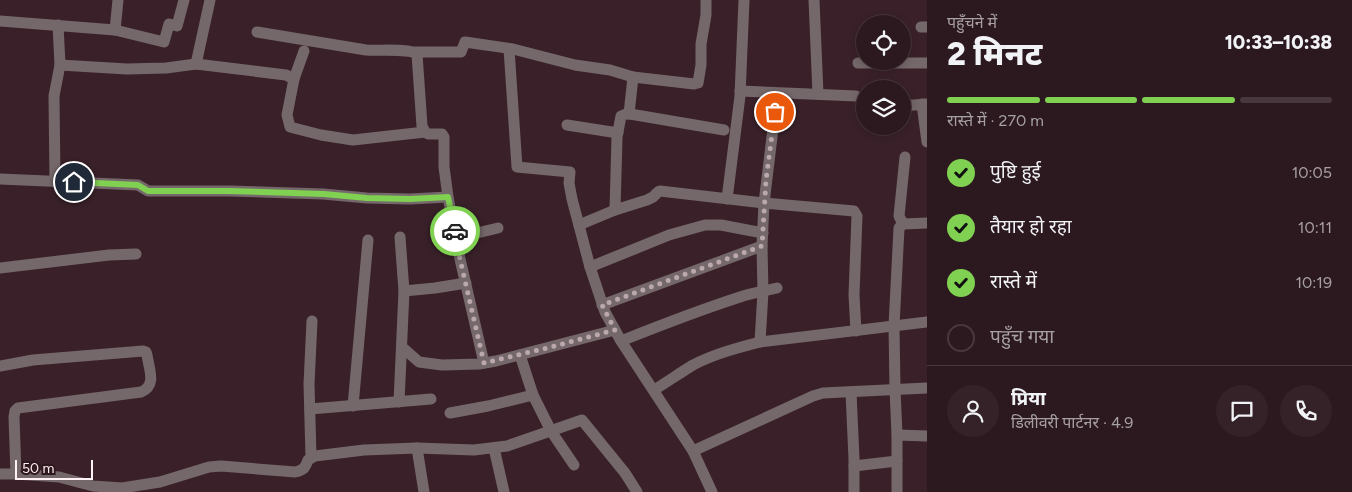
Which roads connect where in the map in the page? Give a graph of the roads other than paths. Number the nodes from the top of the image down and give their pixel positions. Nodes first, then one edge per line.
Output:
1 (118, 0) edge
2 (184, 0) edge
3 (210, 0) edge
4 (706, 0) edge
5 (744, 0) edge
6 (814, 0) edge
7 (0, 21) edge
8 (58, 25) junction
9 (115, 30) junction
10 (257, 32) dead end
11 (509, 49) junction
12 (304, 51) dead end
13 (415, 52) junction
14 (911, 63) edge
15 (927, 63) edge
16 (196, 64) junction
17 (60, 65) junction
18 (633, 77) junction
19 (294, 79) junction
20 (740, 91) junction
21 (818, 94) junction
22 (856, 96) dead end
23 (924, 104) edge
24 (911, 105) edge
25 (775, 112) dead end
26 (629, 114) junction
27 (567, 125) dead end
28 (724, 130) dead end
29 (425, 132) junction
30 (618, 133) junction
31 (927, 142) edge
32 (905, 157) dead end
33 (0, 179) edge
34 (55, 181) junction
35 (448, 197) junction
36 (726, 199) junction
37 (764, 204) junction
38 (615, 210) junction
39 (927, 222) edge
40 (903, 224) junction
41 (578, 225) junction
42 (498, 228) dead end
43 (762, 234) junction
44 (400, 238) dead end
45 (456, 238) junction
46 (368, 240) dead end
47 (762, 246) junction
48 (136, 254) dead end
49 (590, 267) junction
50 (0, 268) edge
51 (466, 283) junction
52 (778, 288) dead end
53 (404, 291) junction
54 (763, 292) junction
55 (602, 305) junction
56 (312, 321) dead end
57 (927, 322) edge
58 (894, 326) junction
59 (615, 330) junction
60 (856, 330) junction
61 (621, 341) junction
62 (760, 342) junction
63 (402, 347) junction
64 (520, 355) junction
65 (484, 363) junction
66 (0, 366) edge
67 (927, 388) edge
68 (894, 389) junction
69 (654, 390) junction
70 (852, 392) junction
71 (533, 395) junction
72 (431, 399) dead end
73 (399, 402) junction
74 (353, 406) junction
75 (310, 409) junction
76 (450, 413) dead end
77 (552, 431) junction
78 (897, 434) junction
79 (927, 436) edge
80 (417, 448) junction
81 (494, 448) junction
82 (693, 451) junction
83 (311, 457) junction
84 (897, 460) junction
85 (574, 465) dead end
86 (854, 466) junction
87 (0, 474) edge
88 (16, 474) junction
89 (424, 492) edge
90 (504, 492) edge
91 (637, 492) edge
92 (712, 492) edge
93 (854, 492) edge
94 (897, 492) edge

1 - 9 street
2 - 9 street
3 - 16 street
4 - 18 street
5 - 20 street
6 - 21 street
7 - 8 street
8 - 9 street
8 - 17 street
10 - 13 street
11 - 13 street
11 - 18 street
11 - 41 street
12 - 19 street
13 - 29 street
14 - 15 street
16 - 17 street
16 - 19 street
17 - 34 street
18 - 26 street
19 - 29 street
20 - 21 street
20 - 36 street
21 - 22 street
23 - 24 street
23 - 31 street
25 - 37 street
26 - 28 street
26 - 30 street
27 - 30 street
29 - 35 street
30 - 38 street
32 - 40 street
33 - 34 street
34 - 35 street
35 - 45 street
36 - 37 street
36 - 38 street
37 - 43 street
37 - 60 street
38 - 41 street
39 - 40 street
40 - 58 street
41 - 49 street
42 - 45 street
43 - 47 street
43 - 49 street
44 - 53 street
45 - 51 street
46 - 74 street
47 - 54 street
47 - 55 street
48 - 50 street
49 - 55 street
51 - 53 street
51 - 65 street
52 - 54 street
53 - 63 street
54 - 61 street
54 - 62 street
55 - 59 street
56 - 75 street
57 - 58 street
58 - 60 street
58 - 68 street
59 - 61 street
59 - 64 street
60 - 62 street
61 - 69 street
62 - 69 street
63 - 65 street
63 - 73 street
64 - 65 street
64 - 71 street
66 - 88 street
67 - 68 street
68 - 70 street
68 - 78 street
69 - 82 street
70 - 82 street
70 - 86 street
71 - 76 street
71 - 77 street
72 - 73 street
73 - 74 street
74 - 75 street
75 - 83 street
77 - 81 street
77 - 85 street
77 - 91 street
78 - 79 street
78 - 84 street
80 - 81 street
80 - 83 street
80 - 89 street
81 - 90 street
82 - 92 street
83 - 88 street
84 - 86 street
84 - 94 street
86 - 93 street
87 - 88 street

